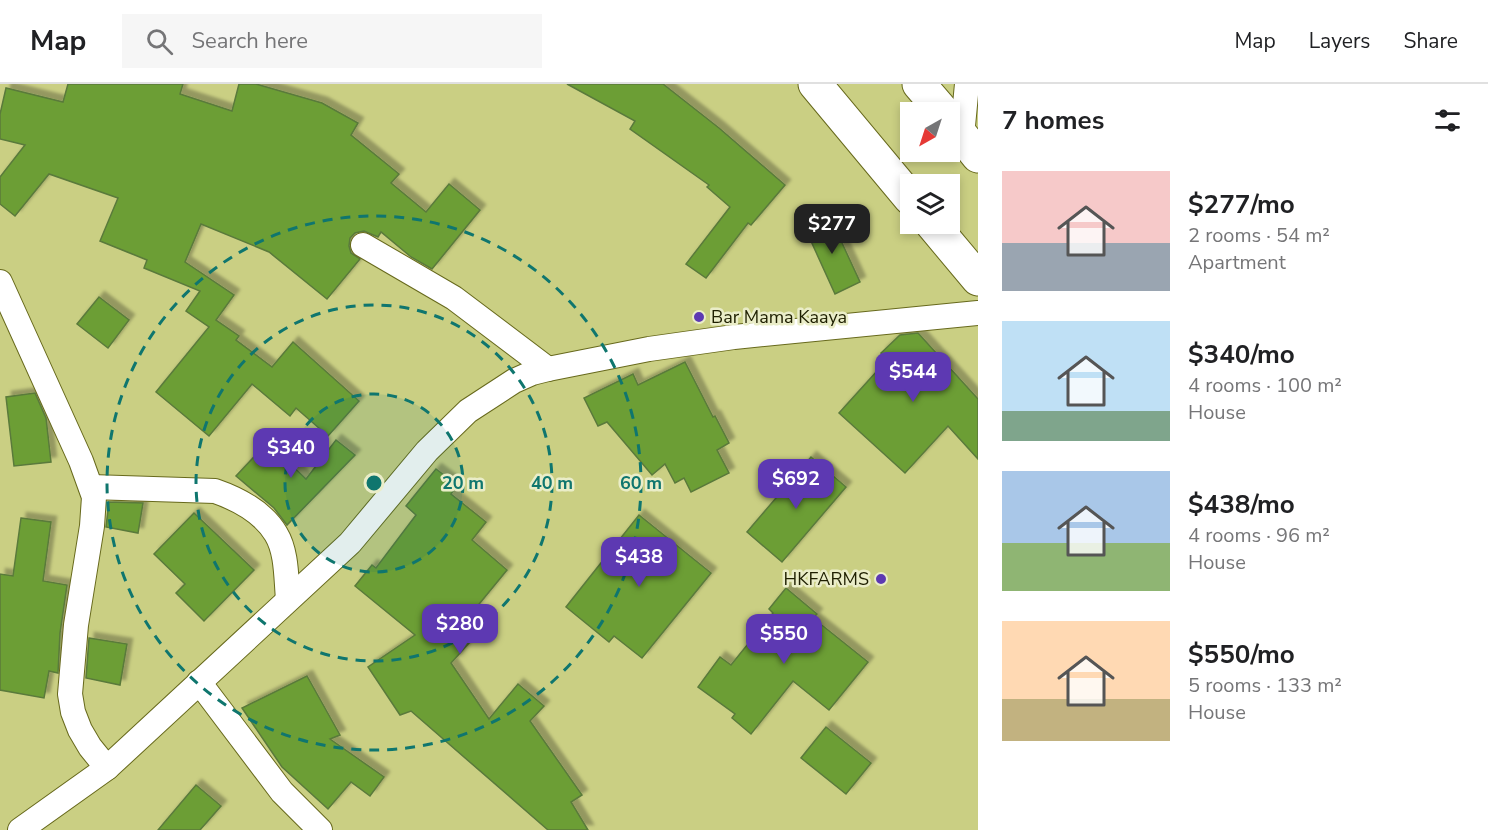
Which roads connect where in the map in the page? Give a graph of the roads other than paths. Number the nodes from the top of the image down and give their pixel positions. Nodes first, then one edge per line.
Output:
1 (815, 84) edge
2 (919, 84) edge
3 (967, 84) edge
4 (934, 102) edge
5 (960, 121) edge
6 (900, 186) edge
7 (940, 234) edge
8 (363, 245) dead end
9 (978, 279) edge
10 (0, 282) edge
11 (978, 313) edge
12 (548, 369) junction
13 (91, 487) junction
14 (288, 598) junction
15 (199, 682) junction
16 (107, 768) junction
17 (20, 830) edge
18 (320, 830) edge

1 - 6 highway
2 - 4 highway
3 - 5 street
7 - 9 highway
8 - 12 street
10 - 13 street
11 - 12 street
12 - 14 street
13 - 14 street
13 - 16 street
14 - 15 street
15 - 16 street
15 - 18 street
16 - 17 street

